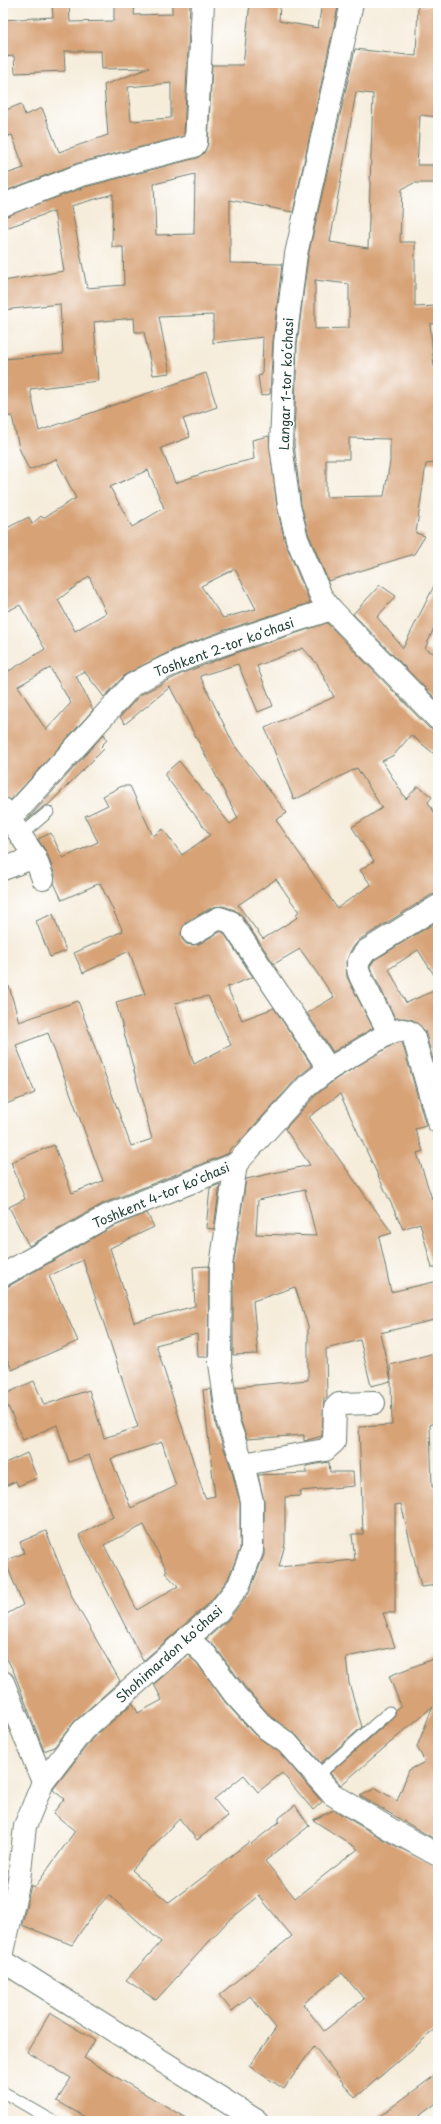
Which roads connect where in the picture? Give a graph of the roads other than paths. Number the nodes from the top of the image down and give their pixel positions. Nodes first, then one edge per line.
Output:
1 (203, 3) edge
2 (352, 3) edge
3 (3, 205) edge
4 (331, 609) junction
5 (438, 719) edge
6 (48, 812) dead end
7 (11, 821) edge
8 (35, 857) junction
9 (3, 869) edge
10 (43, 879) dead end
11 (438, 906) edge
12 (193, 933) dead end
13 (389, 1033) junction
14 (329, 1069) junction
15 (438, 1122) edge
16 (236, 1164) junction
17 (3, 1275) edge
18 (374, 1402) dead end
19 (243, 1464) junction
20 (187, 1638) junction
21 (3, 1682) edge
22 (389, 1712) dead end
23 (317, 1776) junction
24 (43, 1782) junction
25 (438, 1856) edge
26 (3, 1952) edge
27 (3, 1961) edge
28 (3, 2092) edge
29 (53, 2121) edge
30 (255, 2121) edge

1 - 3 street
2 - 4 street, Langar 1-tor koʻchasi
4 - 5 street, Langar 1-tor koʻchasi
4 - 7 street, Toshkent 2-tor koʻchasi
6 - 7 lane
7 - 8 street
8 - 9 street
8 - 10 street
11 - 13 street
12 - 14 street
13 - 14 street
13 - 15 street
14 - 16 street
16 - 17 street, Toshkent 4-tor koʻchasi
16 - 19 street, Shohimardon koʻchasi
18 - 19 street
19 - 20 street, Shohimardon koʻchasi
20 - 23 street
20 - 24 street, Shohimardon koʻchasi
21 - 24 street
22 - 23 lane
23 - 25 street
24 - 26 street, Shohimardon koʻchasi
27 - 30 street
28 - 29 lane

